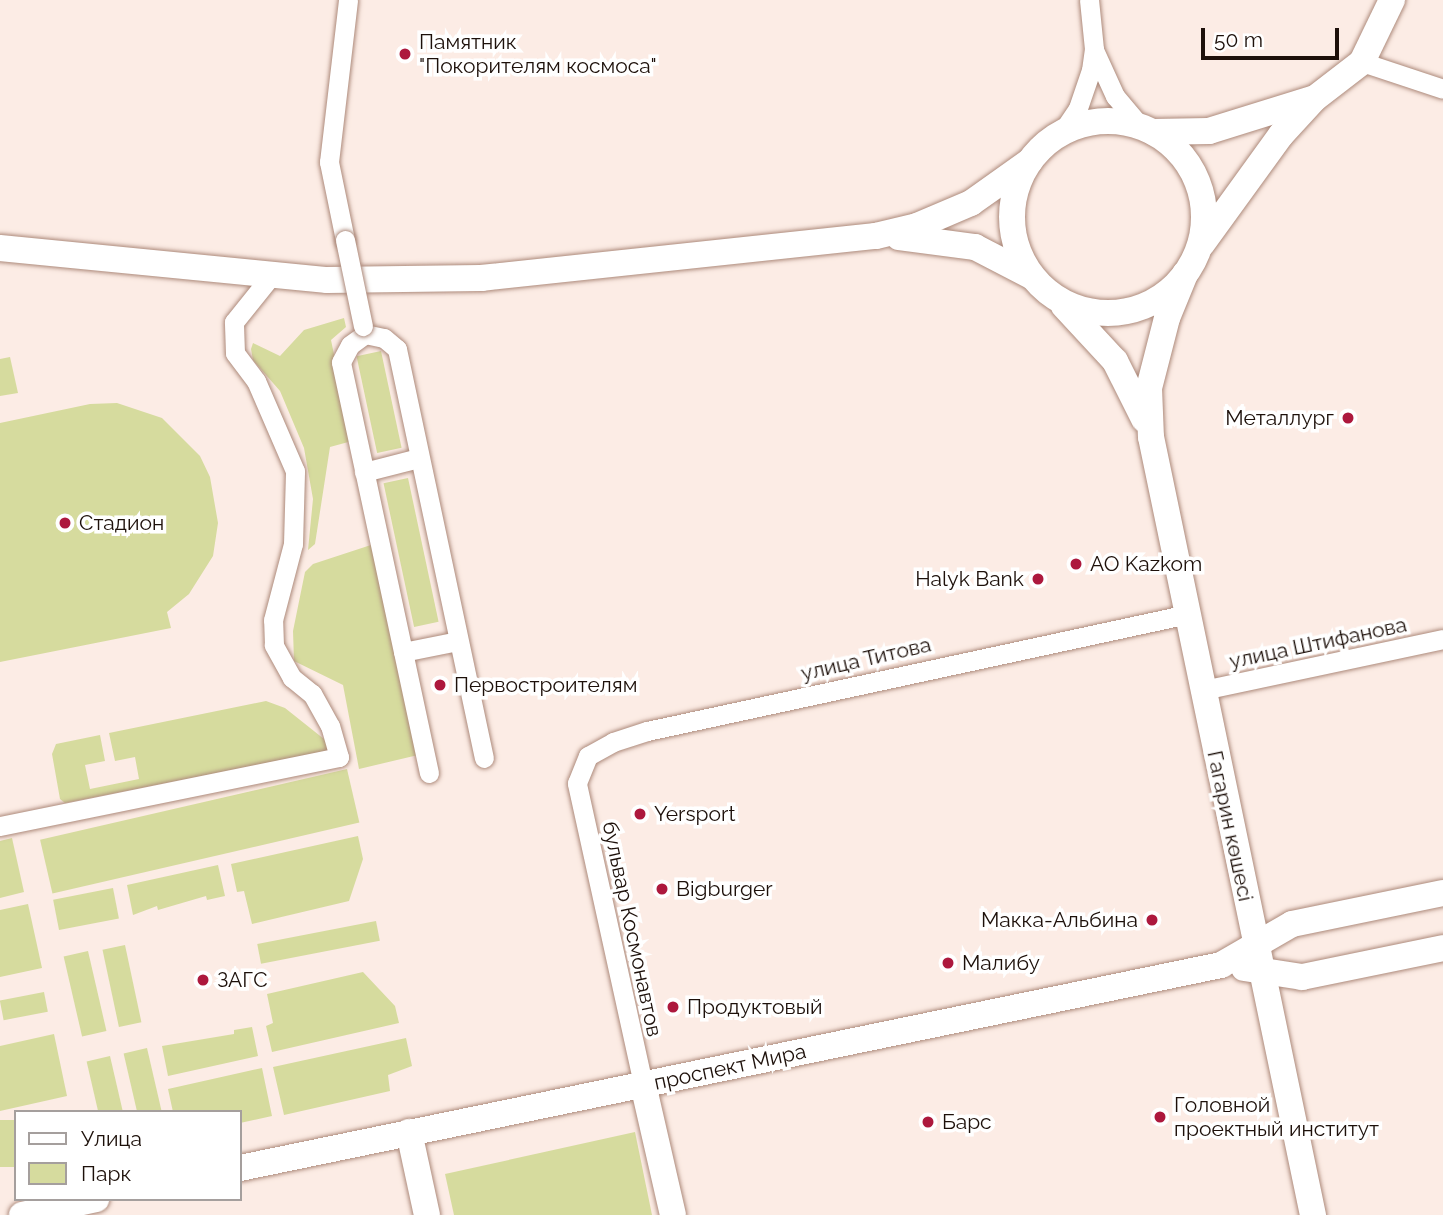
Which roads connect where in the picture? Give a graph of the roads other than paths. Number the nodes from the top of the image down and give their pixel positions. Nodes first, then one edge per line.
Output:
1 (348, 0) edge
2 (1089, 0) edge
3 (1392, 0) edge
4 (1094, 49) junction
5 (1362, 62) junction
6 (1443, 89) edge
7 (1314, 99) junction
8 (1147, 129) junction
9 (1062, 132) junction
10 (1030, 160) junction
11 (876, 236) junction
12 (1199, 247) junction
13 (0, 248) edge
14 (1185, 274) junction
15 (271, 275) junction
16 (1032, 277) junction
17 (1059, 300) junction
18 (364, 330) junction
19 (1151, 437) junction
20 (419, 458) junction
21 (365, 472) junction
22 (1188, 614) junction
23 (1443, 639) edge
24 (458, 641) junction
25 (403, 652) junction
26 (1203, 690) junction
27 (484, 758) dead end
28 (429, 773) dead end
29 (577, 783) joint
30 (0, 826) edge
31 (1443, 893) edge
32 (1255, 945) junction
33 (1443, 948) edge
34 (1221, 965) junction
35 (1261, 971) junction
36 (643, 1084) junction
37 (409, 1132) junction
38 (242, 1168) edge
39 (87, 1201) edge
40 (22, 1215) edge
41 (427, 1215) edge
42 (673, 1215) edge
43 (1313, 1215) edge

1 - 18 street, bridge
2 - 4 street
3 - 5 street
4 - 8 street
4 - 9 street
5 - 6 street
5 - 7 street
7 - 8 street
7 - 12 street
8 - 9 street
8 - 12 street
9 - 10 street
10 - 11 street
10 - 16 street
11 - 15 street
11 - 16 street
12 - 14 street
13 - 15 street
14 - 17 street
14 - 19 street
15 - 30 street
16 - 17 street
17 - 19 street
18 - 20 street
18 - 21 street
19 - 22 street, Гагарин көшесі
20 - 21 street
20 - 24 street
21 - 25 street
22 - 26 street, Гагарин көшесі
22 - 29 street, улица Титова
23 - 26 street, улица Штифанова
24 - 25 street
24 - 27 street
25 - 28 street
26 - 32 street, Гагарин көшесі
29 - 36 street, бульвар Космонавтов
31 - 32 street, проспект Мира
32 - 34 street, проспект Мира
32 - 35 street, Гагарин көшесі
33 - 35 street, проспект Мира
34 - 35 street, проспект Мира
34 - 36 street, проспект Мира
35 - 43 street, Гагарин көшесі
36 - 37 street, проспект Мира
36 - 42 street
37 - 38 street, проспект Мира
37 - 41 street
39 - 40 street

